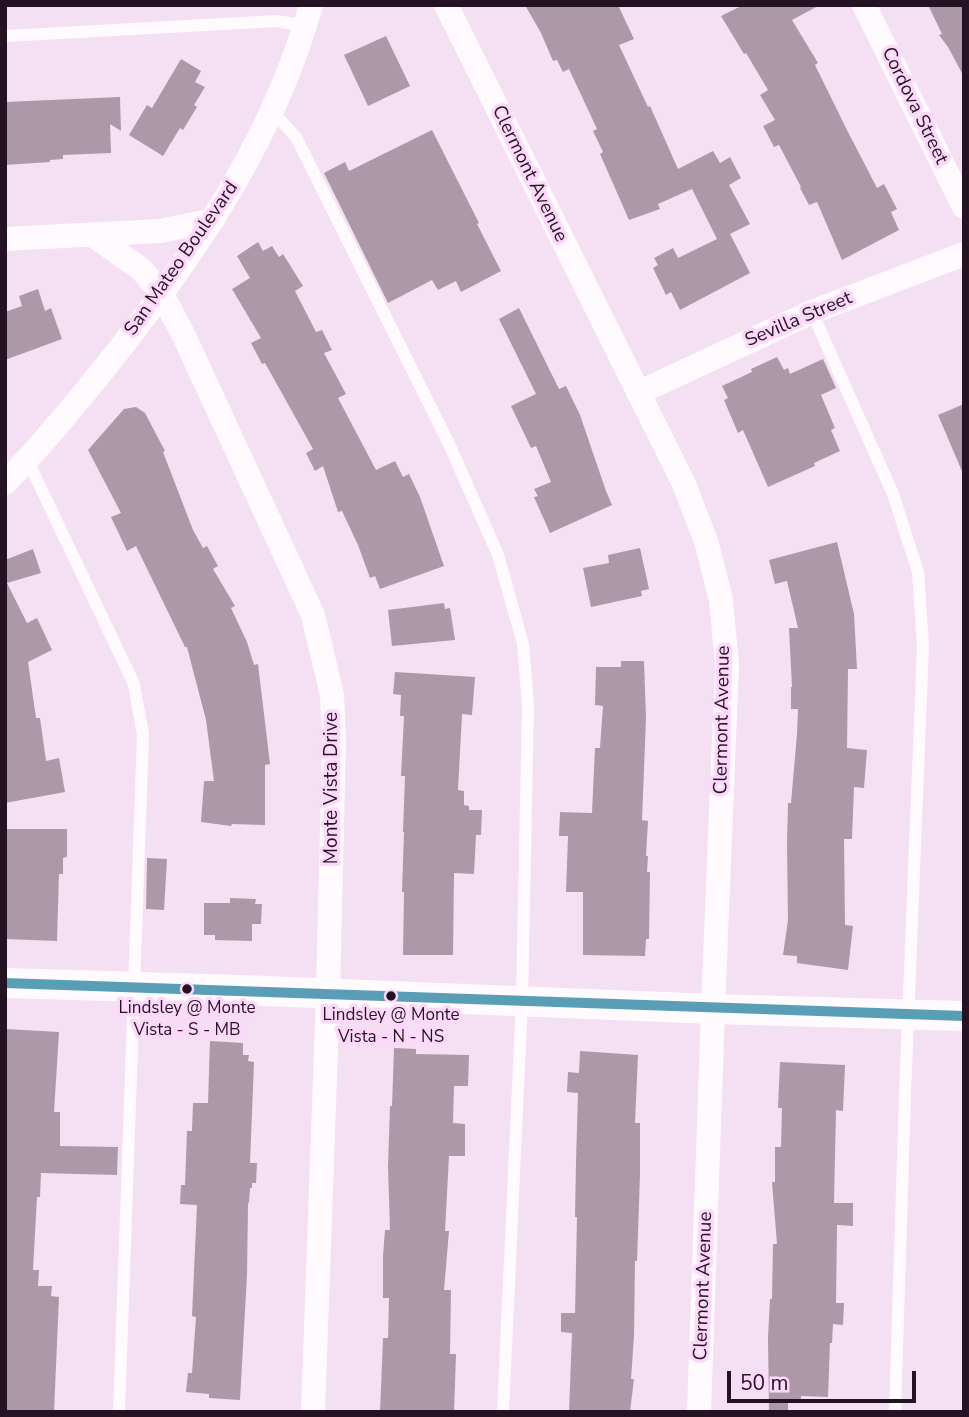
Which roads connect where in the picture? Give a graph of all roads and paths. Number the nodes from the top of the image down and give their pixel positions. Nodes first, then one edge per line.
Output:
1 (446, 5) edge
2 (864, 5) edge
3 (308, 16) edge
4 (5, 36) edge
5 (272, 111) junction
6 (964, 207) edge
7 (213, 220) junction
8 (91, 234) junction
9 (5, 239) edge
10 (964, 254) edge
11 (162, 294) junction
12 (812, 312) junction
13 (638, 393) junction
14 (28, 461) junction
15 (5, 483) edge
16 (5, 983) edge
17 (135, 986) junction
18 (328, 994) junction
19 (522, 1001) junction
20 (713, 1009) junction
21 (909, 1014) junction
22 (964, 1016) edge
23 (119, 1412) edge
24 (313, 1412) edge
25 (503, 1412) edge
26 (699, 1412) edge
27 (895, 1412) edge

1 - 13 street, Clermont Avenue
2 - 6 street, Cordova Street
3 - 4 lane
3 - 5 street, San Mateo Boulevard
5 - 7 street, San Mateo Boulevard
5 - 19 lane
7 - 8 street
7 - 11 street, San Mateo Boulevard
8 - 9 street
8 - 11 street, Monte Vista Drive
10 - 12 street, Sevilla Street
11 - 14 street, San Mateo Boulevard
11 - 18 street, Monte Vista Drive
12 - 13 street, Sevilla Street
12 - 21 lane
13 - 20 street, Clermont Avenue
14 - 15 street, San Mateo Boulevard
14 - 17 lane
16 - 17 street
17 - 18 street
17 - 23 lane
18 - 19 street
18 - 24 street, Monte Vista Drive
19 - 20 street
19 - 25 lane
20 - 21 street
20 - 26 street, Clermont Avenue
21 - 22 street
21 - 27 lane

